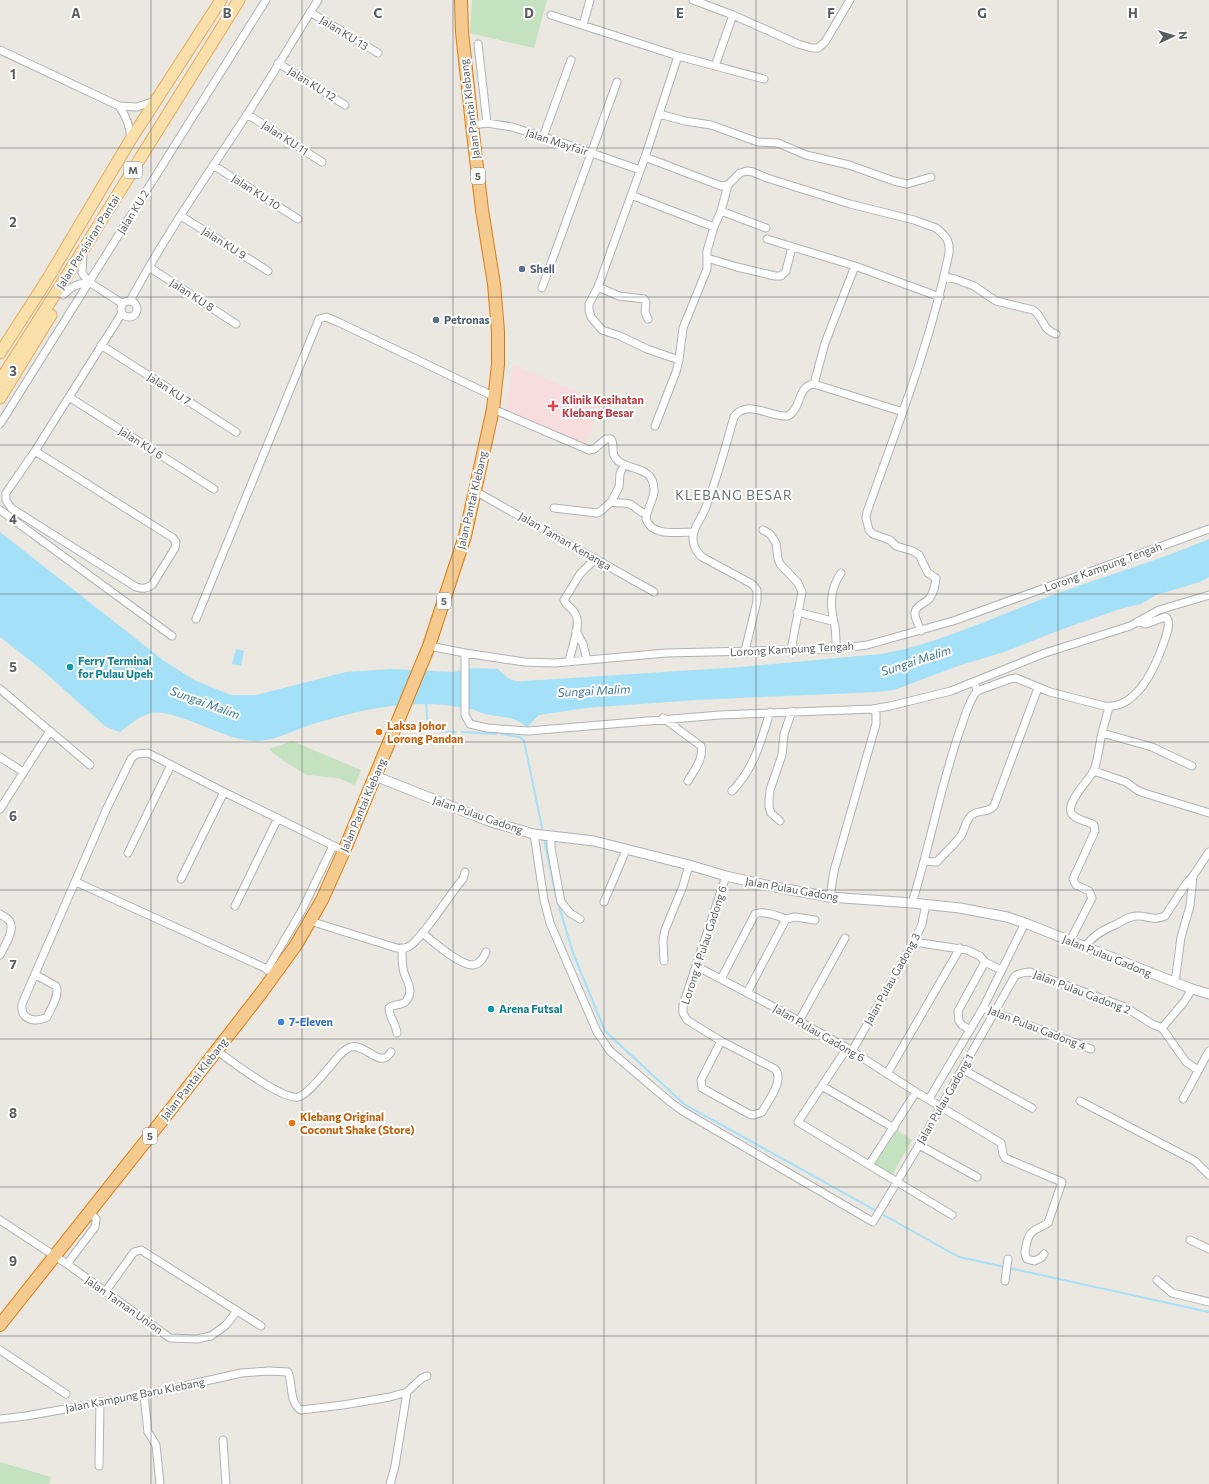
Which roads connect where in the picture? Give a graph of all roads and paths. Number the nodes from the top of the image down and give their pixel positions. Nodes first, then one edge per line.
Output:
1 (221, 0) edge
2 (239, 0) edge
3 (266, 0) edge
4 (318, 0) edge
5 (461, 0) edge
6 (590, 0) edge
7 (696, 0) edge
8 (850, 0) edge
9 (310, 12) junction
10 (551, 15) dead end
11 (733, 15) junction
12 (583, 24) junction
13 (478, 44) dead end
14 (0, 50) edge
15 (378, 54) dead end
16 (678, 56) junction
17 (571, 60) dead end
18 (278, 63) junction
19 (715, 66) junction
20 (764, 79) dead end
21 (617, 82) dead end
22 (155, 101) junction
23 (345, 105) dead end
24 (119, 106) junction
25 (247, 114) junction
26 (659, 114) junction
27 (487, 122) junction
28 (472, 125) junction
29 (543, 137) junction
30 (131, 139) junction
31 (591, 152) junction
32 (644, 157) junction
33 (322, 162) dead end
34 (213, 165) junction
35 (640, 170) junction
36 (931, 177) dead end
37 (728, 185) junction
38 (631, 194) junction
39 (721, 211) junction
40 (181, 216) junction
41 (298, 219) dead end
42 (714, 227) junction
43 (766, 228) dead end
44 (767, 239) dead end
45 (792, 248) junction
46 (83, 250) junction
47 (707, 258) junction
48 (855, 266) junction
49 (149, 267) junction
50 (268, 271) dead end
51 (944, 277) junction
52 (47, 280) junction
53 (90, 282) junction
54 (598, 287) junction
55 (542, 288) dead end
56 (63, 295) junction
57 (940, 297) junction
58 (127, 303) junction
59 (122, 312) junction
60 (648, 319) dead end
61 (236, 324) dead end
62 (1056, 334) dead end
63 (0, 340) edge
64 (101, 345) junction
65 (0, 353) edge
66 (679, 360) junction
67 (0, 381) edge
68 (814, 384) junction
69 (69, 397) junction
70 (0, 398) edge
71 (494, 403) junction
72 (903, 412) junction
73 (0, 424) edge
74 (655, 426) dead end
75 (236, 432) dead end
76 (35, 451) junction
77 (624, 464) junction
78 (214, 488) dead end
79 (475, 491) junction
80 (611, 502) junction
81 (554, 508) dead end
82 (0, 510) edge
83 (646, 514) junction
84 (1209, 529) edge
85 (763, 530) dead end
86 (693, 532) junction
87 (595, 558) junction
88 (841, 572) dead end
89 (654, 592) dead end
90 (1209, 596) edge
91 (798, 612) junction
92 (196, 619) dead end
93 (832, 621) junction
94 (1138, 621) junction
95 (576, 631) junction
96 (921, 631) junction
97 (172, 636) dead end
98 (429, 646) junction
99 (836, 649) junction
100 (791, 650) junction
101 (744, 651) junction
102 (465, 653) junction
103 (587, 660) junction
104 (569, 662) junction
105 (975, 681) junction
106 (1038, 688) junction
107 (0, 689) edge
108 (977, 691) junction
109 (1109, 707) junction
110 (873, 709) junction
111 (792, 711) junction
112 (770, 712) junction
113 (664, 718) junction
114 (50, 731) junction
115 (1102, 733) junction
116 (0, 757) edge
117 (90, 765) dead end
118 (171, 765) junction
119 (1192, 766) dead end
120 (1094, 770) junction
121 (23, 772) junction
122 (375, 776) junction
123 (688, 781) dead end
124 (732, 791) dead end
125 (224, 792) junction
126 (0, 809) edge
127 (1209, 813) edge
128 (278, 818) junction
129 (780, 821) dead end
130 (536, 834) junction
131 (550, 835) junction
132 (338, 848) junction
133 (626, 850) junction
134 (1209, 852) edge
135 (128, 853) dead end
136 (925, 861) junction
137 (689, 865) junction
138 (465, 872) dead end
139 (726, 876) junction
140 (1194, 876) junction
141 (181, 879) dead end
142 (76, 882) junction
143 (830, 897) junction
144 (604, 902) dead end
145 (912, 902) junction
146 (926, 904) junction
147 (235, 906) dead end
148 (0, 914) edge
149 (580, 919) dead end
150 (786, 919) junction
151 (310, 920) junction
152 (815, 920) dead end
153 (1025, 923) junction
154 (422, 933) junction
155 (845, 938) dead end
156 (1070, 941) junction
157 (914, 942) junction
158 (402, 948) junction
159 (960, 948) junction
160 (1086, 948) junction
161 (486, 952) dead end
162 (0, 955) edge
163 (664, 961) dead end
164 (985, 962) junction
165 (696, 966) junction
166 (1001, 970) junction
167 (271, 971) junction
168 (36, 975) junction
169 (1015, 976) joint
170 (721, 979) junction
171 (1175, 983) junction
172 (1192, 989) junction
173 (747, 993) junction
174 (1209, 994) edge
175 (983, 1008) junction
176 (994, 1013) junction
177 (799, 1021) junction
178 (1162, 1028) junction
179 (970, 1030) junction
180 (397, 1033) dead end
181 (721, 1041) junction
182 (849, 1049) junction
183 (1091, 1049) dead end
184 (216, 1050) junction
185 (1209, 1051) edge
186 (391, 1052) dead end
187 (962, 1069) junction
188 (1198, 1070) junction
189 (887, 1074) junction
190 (822, 1086) junction
191 (916, 1092) junction
192 (929, 1099) junction
193 (1183, 1099) dead end
194 (1080, 1101) dead end
195 (940, 1107) junction
196 (1032, 1108) dead end
197 (894, 1128) junction
198 (919, 1145) junction
199 (869, 1165) junction
200 (1209, 1175) edge
201 (977, 1177) dead end
202 (896, 1183) junction
203 (89, 1211) junction
204 (952, 1215) dead end
205 (0, 1220) edge
206 (1190, 1240) dead end
207 (1209, 1249) edge
208 (1044, 1254) dead end
209 (54, 1256) junction
210 (1008, 1259) dead end
211 (67, 1264) junction
212 (1005, 1280) dead end
213 (1157, 1280) dead end
214 (105, 1292) junction
215 (1209, 1302) edge
216 (237, 1311) junction
217 (0, 1325) edge
218 (261, 1326) dead end
219 (0, 1350) edge
220 (427, 1376) dead end
221 (407, 1392) junction
222 (66, 1394) dead end
223 (144, 1395) junction
224 (100, 1402) junction
225 (0, 1419) edge
226 (223, 1440) dead end
227 (99, 1466) dead end
228 (160, 1484) edge
229 (226, 1484) edge
230 (390, 1484) edge

1 - 22 main road, Jalan Persisiran Pantai / M
2 - 46 main road, Jalan Persisiran Pantai / M
3 - 53 street, Jalan KU 2
4 - 9 street
5 - 28 highway, Jalan Pantai Klebang / 5
6 - 12 street
7 - 11 street
8 - 11 street
9 - 15 street, Jalan KU 13
9 - 18 street
10 - 12 street
11 - 19 street
12 - 16 street
13 - 27 street
14 - 24 street
16 - 19 street
16 - 26 street
17 - 29 street
18 - 23 street, Jalan KU 12
18 - 25 street
19 - 20 street
21 - 31 street
22 - 24 street
22 - 30 main road, Jalan Persisiran Pantai / M
24 - 30 street
25 - 33 street, Jalan KU 11
25 - 34 street
26 - 32 street
26 - 36 street
27 - 28 street, Jalan Mayfair
27 - 29 street, Jalan Mayfair
28 - 71 highway, Jalan Pantai Klebang / 5
29 - 31 street, Jalan Mayfair
30 - 52 main road, Jalan Persisiran Pantai / M
31 - 35 street, Jalan Mayfair
31 - 55 street
32 - 35 street
32 - 37 street
34 - 40 street
34 - 41 street, Jalan KU 10
35 - 38 street
37 - 39 street
37 - 51 street
38 - 42 street
38 - 54 street
39 - 42 street
39 - 43 street
40 - 49 street
40 - 50 street, Jalan KU 9
42 - 47 street
44 - 45 street
45 - 47 street
45 - 48 street
46 - 53 street
46 - 56 main road
46 - 67 main road, Jalan Persisiran Pantai / M
47 - 66 street
48 - 57 street
48 - 68 street
49 - 58 street
49 - 61 street, Jalan KU 8
51 - 57 street
51 - 62 street
52 - 63 main road
52 - 65 main road, Jalan Persisiran Pantai / M
53 - 56 street
53 - 58 street
53 - 73 street, Jalan KU 2
54 - 60 street
54 - 66 street
56 - 70 main road
57 - 72 street
58 - 59 street
58 - 59 street
59 - 64 street
64 - 69 street
64 - 75 street, Jalan KU 7
66 - 74 street
68 - 72 street
68 - 86 street
69 - 76 street
69 - 78 street, Jalan KU 6
71 - 77 street
71 - 79 highway, Jalan Pantai Klebang / 5
71 - 92 street
72 - 96 street
76 - 76 street
77 - 80 street
77 - 83 street
79 - 87 street, Jalan Taman Kenanga
79 - 98 highway, Jalan Pantai Klebang / 5
80 - 81 street
80 - 83 street
82 - 97 street
83 - 86 street
84 - 96 street, Lorong Kampung Tengah
85 - 91 street
86 - 101 street
87 - 89 street, Jalan Taman Kenanga
87 - 95 street
88 - 93 street
90 - 94 street
91 - 93 street
91 - 100 street
93 - 99 street
94 - 105 street
94 - 109 street
95 - 103 street
95 - 104 street
96 - 99 street, Lorong Kampung Tengah
98 - 102 street, Lorong Kampung Tengah
98 - 122 highway, Jalan Pantai Klebang / 5
99 - 100 street, Lorong Kampung Tengah
100 - 101 street, Lorong Kampung Tengah
101 - 103 street, Lorong Kampung Tengah
102 - 104 street, Lorong Kampung Tengah
102 - 113 street
103 - 104 street, Lorong Kampung Tengah
105 - 108 street
105 - 110 street
106 - 108 street
106 - 109 street
106 - 136 street
107 - 114 street
108 - 136 street
109 - 115 street
110 - 111 street
110 - 143 street
111 - 112 street
111 - 129 street
112 - 113 street
112 - 124 street
113 - 123 street
114 - 117 street
114 - 121 street
115 - 119 street
115 - 120 street
116 - 121 street
118 - 125 street
118 - 135 street
118 - 142 street
120 - 127 street
120 - 156 street
121 - 126 street
122 - 130 main road, Jalan Pulau Gadong
122 - 132 highway, Jalan Pantai Klebang / 5
125 - 128 street
125 - 141 street
128 - 132 street
128 - 147 street
130 - 131 main road, Jalan Pulau Gadong
130 - 202 street, Jalan Pulau Gadong 1
131 - 133 main road, Jalan Pulau Gadong
131 - 149 street
132 - 151 highway, Jalan Pantai Klebang / 5
132 - 167 street
133 - 137 main road, Jalan Pulau Gadong
133 - 144 street
134 - 140 street
136 - 145 street
137 - 139 main road, Jalan Pulau Gadong
137 - 163 street
138 - 154 street
139 - 143 main road, Jalan Pulau Gadong
139 - 165 street, Lorong 4 Pulau Gadong 6
140 - 160 street
140 - 171 street
142 - 167 street
142 - 168 street
143 - 145 main road, Jalan Pulau Gadong
145 - 146 main road, Jalan Pulau Gadong
146 - 153 main road, Jalan Pulau Gadong
146 - 157 street, Jalan Pulau Gadong 3
148 - 162 street
150 - 152 street
150 - 170 street
150 - 173 street
151 - 158 street
151 - 167 highway, Jalan Pantai Klebang / 5
153 - 156 main road, Jalan Pulau Gadong
153 - 166 street
154 - 158 street
154 - 161 street
155 - 177 street
156 - 160 main road, Jalan Pulau Gadong
157 - 159 street
157 - 182 street, Jalan Pulau Gadong 3
158 - 180 street
159 - 164 street
159 - 189 street
160 - 171 main road, Jalan Pulau Gadong
164 - 166 street
164 - 179 street
165 - 170 street, Jalan Pulau Gadong 6
165 - 181 street, Lorong 4 Pulau Gadong 6
166 - 175 street
167 - 184 highway, Jalan Pantai Klebang / 5
168 - 168 street
169 - 176 street, Jalan Pulau Gadong 1
169 - 178 street, Jalan Pulau Gadong 2
170 - 173 street, Jalan Pulau Gadong 6
171 - 172 main road, Jalan Pulau Gadong
172 - 174 main road, Jalan Pulau Gadong
172 - 178 street
173 - 177 street, Jalan Pulau Gadong 6
175 - 176 street, Jalan Pulau Gadong 4
175 - 179 street
176 - 183 street, Jalan Pulau Gadong 4
176 - 187 street, Jalan Pulau Gadong 1
177 - 182 street, Jalan Pulau Gadong 6
178 - 188 street, Jalan Pulau Gadong 2
179 - 192 street
181 - 181 street
182 - 189 street, Jalan Pulau Gadong 6
182 - 190 street, Jalan Pulau Gadong 3
184 - 186 street
184 - 203 highway, Jalan Pantai Klebang / 5
185 - 188 street
187 - 195 street, Jalan Pulau Gadong 1
187 - 196 street
188 - 193 street
189 - 191 street, Jalan Pulau Gadong 6
190 - 197 street
190 - 199 street, Jalan Pulau Gadong 3
191 - 192 street, Jalan Pulau Gadong 6
191 - 197 street
192 - 195 street, Jalan Pulau Gadong 6
194 - 200 street
195 - 198 street, Jalan Pulau Gadong 1
195 - 208 street, Jalan Pulau Gadong 6
197 - 199 street
198 - 201 street
198 - 202 street, Jalan Pulau Gadong 1
199 - 202 street
202 - 204 street
203 - 209 highway, Jalan Pantai Klebang / 5
203 - 211 street
205 - 209 street, Jalan Taman Union
206 - 207 street
209 - 211 street, Jalan Taman Union
209 - 217 highway, Jalan Pantai Klebang / 5
210 - 212 street
211 - 214 street, Jalan Taman Union
213 - 215 street
214 - 216 street, Jalan Taman Union
214 - 216 street
216 - 218 street
219 - 222 street
220 - 221 street
221 - 223 street, Jalan Kampung Baru Klebang
221 - 230 street
223 - 224 street, Jalan Kampung Baru Klebang
223 - 228 street
224 - 225 street, Jalan Kampung Baru Klebang
224 - 227 street
226 - 229 street

